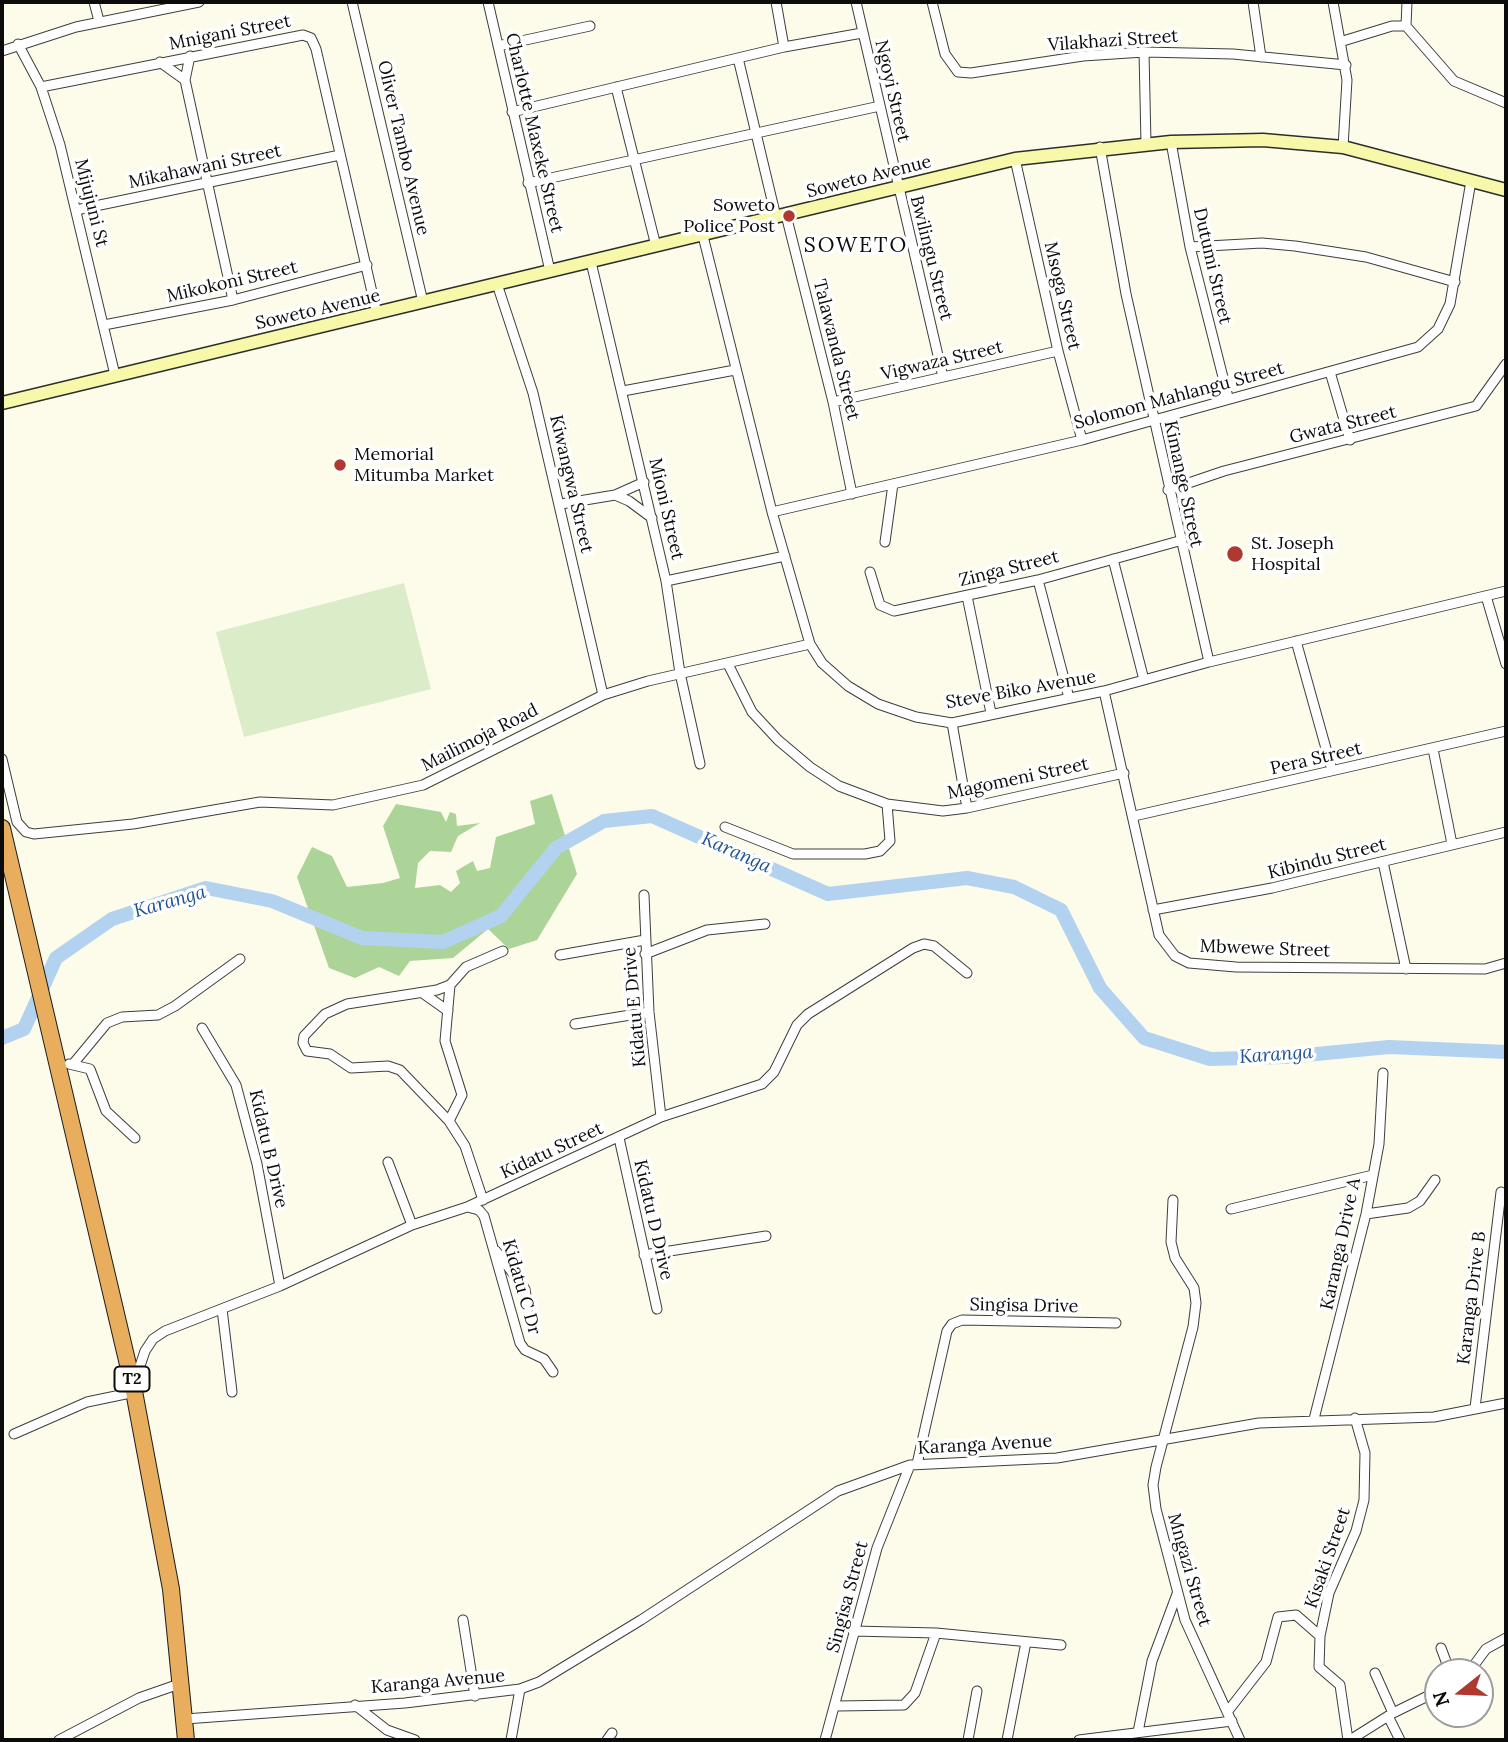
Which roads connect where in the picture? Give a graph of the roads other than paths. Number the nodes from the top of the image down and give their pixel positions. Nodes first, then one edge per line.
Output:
1 (94, 2) edge
2 (199, 2) edge
3 (352, 2) edge
4 (488, 2) edge
5 (776, 2) edge
6 (856, 2) edge
7 (932, 2) edge
8 (1253, 2) edge
9 (1333, 2) edge
10 (1407, 2) edge
11 (99, 21) junction
12 (590, 26) dead end
13 (1406, 26) junction
14 (862, 33) junction
15 (1343, 41) junction
16 (18, 44) junction
17 (498, 46) junction
18 (784, 47) junction
19 (2, 51) edge
20 (1144, 52) junction
21 (190, 56) junction
22 (1261, 57) junction
23 (738, 58) junction
24 (160, 62) junction
25 (1346, 65) junction
26 (185, 80) junction
27 (41, 87) junction
28 (616, 87) junction
29 (1506, 103) edge
30 (880, 106) junction
31 (512, 112) junction
32 (756, 133) junction
33 (1171, 142) junction
34 (1146, 144) junction
35 (1100, 147) junction
36 (1343, 147) junction
37 (340, 155) junction
38 (633, 159) junction
39 (1016, 159) junction
40 (1471, 181) junction
41 (205, 183) junction
42 (528, 183) junction
43 (897, 187) junction
44 (1506, 190) edge
45 (76, 210) junction
46 (781, 216) junction
47 (703, 236) junction
48 (656, 246) junction
49 (1190, 247) junction
50 (591, 262) junction
51 (367, 265) junction
52 (550, 271) junction
53 (1455, 282) junction
54 (497, 284) junction
55 (233, 300) junction
56 (423, 302) junction
57 (377, 314) junction
58 (104, 325) junction
59 (1058, 351) junction
60 (1506, 364) edge
61 (736, 370) junction
62 (1330, 372) junction
63 (115, 375) junction
64 (943, 377) junction
65 (623, 391) junction
66 (1228, 397) junction
67 (833, 402) junction
68 (2, 403) edge
69 (1153, 418) junction
70 (1082, 440) junction
71 (1350, 440) junction
72 (644, 482) junction
73 (893, 484) junction
74 (1168, 490) junction
75 (852, 494) junction
76 (615, 495) junction
77 (561, 504) junction
78 (772, 512) junction
79 (652, 518) junction
80 (1179, 541) junction
81 (885, 542) dead end
82 (785, 556) junction
83 (1113, 559) junction
84 (870, 572) dead end
85 (1038, 580) junction
86 (666, 581) junction
87 (1506, 591) edge
88 (967, 596) junction
89 (1486, 596) junction
90 (1296, 641) junction
91 (810, 644) junction
92 (1209, 662) junction
93 (728, 664) junction
94 (1506, 664) edge
95 (680, 673) junction
96 (1144, 680) junction
97 (1104, 691) junction
98 (603, 695) junction
99 (1069, 698) junction
100 (991, 713) junction
101 (952, 723) junction
102 (1506, 731) edge
103 (1433, 749) junction
104 (2, 759) edge
105 (700, 764) dead end
106 (1332, 770) junction
107 (1124, 773) junction
108 (887, 804) junction
109 (967, 808) junction
110 (1133, 816) junction
111 (724, 827) dead end
112 (2, 828) edge
113 (1506, 832) edge
114 (1452, 844) junction
115 (1384, 862) junction
116 (644, 895) dead end
117 (1153, 909) junction
118 (765, 924) dead end
119 (645, 940) junction
120 (503, 951) dead end
121 (645, 954) junction
122 (560, 955) dead end
123 (240, 959) dead end
124 (1506, 963) edge
125 (1406, 969) junction
126 (967, 973) dead end
127 (450, 985) junction
128 (424, 994) junction
129 (449, 1011) junction
130 (649, 1012) junction
131 (575, 1024) dead end
132 (202, 1028) dead end
133 (64, 1064) junction
134 (1383, 1073) dead end
135 (661, 1117) junction
136 (449, 1121) junction
137 (135, 1138) dead end
138 (618, 1138) junction
139 (388, 1162) dead end
140 (1373, 1175) junction
141 (1435, 1180) dead end
142 (1501, 1192) dead end
143 (483, 1200) junction
144 (1173, 1200) dead end
145 (467, 1207) junction
146 (1231, 1209) dead end
147 (1366, 1214) junction
148 (412, 1225) junction
149 (766, 1236) dead end
150 (493, 1247) junction
151 (644, 1255) junction
152 (280, 1286) junction
153 (222, 1309) junction
154 (528, 1309) dead end
155 (657, 1309) dead end
156 (1116, 1323) dead end
157 (553, 1372) dead end
158 (134, 1389) junction
159 (232, 1391) dead end
160 (1506, 1403) edge
161 (1475, 1408) junction
162 (1355, 1418) junction
163 (1314, 1419) junction
164 (14, 1434) dead end
165 (1164, 1440) junction
166 (914, 1464) junction
167 (1177, 1594) junction
168 (463, 1620) dead end
169 (853, 1631) junction
170 (936, 1633) junction
171 (1320, 1636) junction
172 (1506, 1638) edge
173 (1026, 1642) junction
174 (1061, 1645) dead end
175 (1441, 1648) dead end
176 (1445, 1658) edge
177 (1479, 1658) edge
178 (1375, 1674) dead end
179 (182, 1682) junction
180 (520, 1689) junction
181 (977, 1691) dead end
182 (475, 1696) junction
183 (1424, 1698) edge
184 (355, 1705) junction
185 (837, 1706) junction
186 (1390, 1715) junction
187 (1230, 1716) junction
188 (185, 1719) junction
189 (1138, 1732) junction
190 (1361, 1737) edge
191 (59, 1740) edge
192 (186, 1740) edge
193 (415, 1740) edge
194 (512, 1740) edge
195 (825, 1740) edge
196 (968, 1740) edge
197 (1007, 1740) edge
198 (1079, 1740) edge
199 (1240, 1740) edge
200 (1349, 1740) edge
201 (1400, 1740) edge

1 - 11 street
2 - 11 street
3 - 56 street, Oliver Tambo Avenue
4 - 17 street, Charlotte Maxeke Street
5 - 18 street
6 - 14 street, Ngoyi Street
7 - 20 street, Vilakhazi Street
8 - 22 street
9 - 15 street
10 - 13 street
11 - 16 street
12 - 17 street
13 - 15 street
13 - 29 street
14 - 18 street
14 - 30 street, Ngoyi Street
15 - 25 street
16 - 19 street
16 - 27 street, Mijujuni St
17 - 31 street, Charlotte Maxeke Street
18 - 23 street
20 - 22 street, Vilakhazi Street
20 - 34 street
21 - 24 street, Mnigani Street
21 - 26 street
21 - 37 street, Mnigani Street
22 - 25 street, Vilakhazi Street
23 - 28 street
23 - 32 street, Talawanda Street
24 - 26 street
24 - 27 street, Mnigani Street
25 - 36 street
26 - 41 street
27 - 45 street, Mijujuni St
28 - 31 street
28 - 38 street
30 - 32 street
30 - 43 street, Ngoyi Street
31 - 42 street, Charlotte Maxeke Street
32 - 38 street
32 - 46 street, Talawanda Street
33 - 34 street, Soweto Avenue
33 - 36 street, Soweto Avenue
33 - 49 street, Dutumi Street
34 - 35 street, Soweto Avenue
35 - 39 street, Soweto Avenue
35 - 69 street, Kimange Street
36 - 40 street, Soweto Avenue
37 - 41 street, Mikahawani Street
37 - 51 street, Mnigani Street
38 - 42 street
38 - 48 street
39 - 43 street, Soweto Avenue
39 - 59 street, Msoga Street
40 - 44 street, Soweto Avenue
40 - 53 street, Solomon Mahlangu Street
41 - 45 street, Mikahawani Street
41 - 55 street
42 - 52 street, Charlotte Maxeke Street
43 - 46 street, Soweto Avenue
43 - 64 street, Bwilingu Street
45 - 58 street, Mijujuni St
46 - 47 street, Soweto Avenue
46 - 67 street, Talawanda Street
47 - 48 street, Soweto Avenue
47 - 61 street, Steve Biko Avenue
48 - 50 street, Soweto Avenue
49 - 53 street
49 - 66 street, Dutumi Street
50 - 52 street, Soweto Avenue
50 - 65 street, Mioni Street
51 - 55 street, Mikokoni Street
51 - 57 street, Mnigani Street
52 - 54 street, Soweto Avenue
53 - 62 street, Solomon Mahlangu Street
54 - 56 street, Soweto Avenue
54 - 77 street, Kiwangwa Street
55 - 58 street, Mikokoni Street
56 - 57 street, Soweto Avenue
57 - 63 street, Soweto Avenue
58 - 63 street, Mijujuni St
59 - 64 street, Vigwaza Street
59 - 70 street, Msoga Street
60 - 71 street, Gwata Street
61 - 65 street
61 - 78 street, Steve Biko Avenue
62 - 66 street, Solomon Mahlangu Street
62 - 71 street
63 - 68 street, Soweto Avenue
64 - 67 street, Vigwaza Street
65 - 72 street, Mioni Street
66 - 69 street, Solomon Mahlangu Street
67 - 75 street, Talawanda Street
69 - 70 street, Solomon Mahlangu Street
69 - 74 street, Kimange Street
70 - 73 street, Solomon Mahlangu Street
71 - 74 street, Gwata Street
72 - 76 street
72 - 79 street, Mioni Street
73 - 75 street, Solomon Mahlangu Street
73 - 81 street
74 - 80 street, Kimange Street
75 - 78 street, Solomon Mahlangu Street
76 - 77 street
76 - 79 street
77 - 98 street, Kiwangwa Street
78 - 82 street, Steve Biko Avenue
79 - 86 street, Mioni Street
80 - 83 street, Zinga Street
80 - 92 street, Kimange Street
82 - 86 street
82 - 91 street, Steve Biko Avenue
83 - 85 street, Zinga Street
83 - 96 street
84 - 88 street, Zinga Street
85 - 88 street, Zinga Street
85 - 99 street
86 - 95 street, Mioni Street
87 - 89 street, Steve Biko Avenue
88 - 100 street
89 - 90 street, Steve Biko Avenue
89 - 94 street
90 - 92 street, Steve Biko Avenue
90 - 106 street
91 - 93 street, Mailimoja Road
91 - 101 street, Steve Biko Avenue
92 - 96 street, Steve Biko Avenue
93 - 95 street, Mailimoja Road
93 - 108 street, Magomeni Street
95 - 98 street, Mailimoja Road
95 - 105 street, Mioni Street
96 - 97 street, Steve Biko Avenue
97 - 99 street, Steve Biko Avenue
97 - 107 street, Mbwewe Street
98 - 104 street, Mailimoja Road
99 - 100 street, Steve Biko Avenue
100 - 101 street, Steve Biko Avenue
101 - 109 street
102 - 103 street, Pera Street
103 - 106 street, Pera Street
103 - 114 street
106 - 110 street, Pera Street
107 - 109 street, Magomeni Street
107 - 110 street, Mbwewe Street
108 - 109 street, Magomeni Street
108 - 111 street
110 - 117 street, Mbwewe Street
112 - 133 highway, T2
113 - 114 street, Kibindu Street
114 - 115 street, Kibindu Street
115 - 117 street, Kibindu Street
115 - 125 street
116 - 119 street, Kidatu E Drive
117 - 125 street, Mbwewe Street
118 - 121 street
119 - 121 street, Kidatu E Drive
119 - 122 street
120 - 127 street
121 - 130 street, Kidatu E Drive
123 - 133 street
124 - 125 street, Mbwewe Street
126 - 135 street, Kidatu Street
127 - 128 street
127 - 129 street
128 - 129 street
128 - 136 street
129 - 136 street
130 - 131 street
130 - 135 street, Kidatu E Drive
132 - 152 street, Kidatu B Drive
133 - 137 street
133 - 158 highway, T2
134 - 140 street, Karanga Drive A
135 - 138 street, Kidatu Street
136 - 143 street
138 - 143 street, Kidatu Street
138 - 151 street, Kidatu D Drive
139 - 148 street
140 - 146 street
140 - 147 street, Karanga Drive A
141 - 147 street
142 - 161 street, Karanga Drive B
143 - 145 street, Kidatu Street
144 - 165 street, Mngazi Street
145 - 148 street, Kidatu Street
145 - 150 street, Kidatu C Dr
147 - 163 street, Karanga Drive A
148 - 152 street, Kidatu Street
149 - 151 street
150 - 154 street
150 - 157 street, Kidatu C Dr
151 - 155 street, Kidatu D Drive
152 - 153 street, Kidatu Street
153 - 158 street, Kidatu Street
153 - 159 street
156 - 166 street, Singisa Drive
158 - 164 street
158 - 179 highway, T2
160 - 161 street, Karanga Avenue
161 - 162 street, Karanga Avenue
162 - 163 street, Karanga Avenue
162 - 171 street, Kisaki Street
163 - 165 street, Karanga Avenue
165 - 166 street, Karanga Avenue
165 - 167 street, Mngazi Street
166 - 169 street, Singisa Street
166 - 180 street, Karanga Avenue
167 - 187 street, Mngazi Street
167 - 189 street
168 - 182 street
169 - 170 street
169 - 185 street, Singisa Street
170 - 173 street
170 - 185 street
171 - 187 street
171 - 200 street, Kisaki Street
172 - 177 street
173 - 174 street
173 - 197 street
175 - 176 street
178 - 186 street
179 - 188 highway, T2
179 - 191 street
180 - 182 street, Karanga Avenue
180 - 194 street
181 - 196 street
182 - 184 street, Karanga Avenue
183 - 186 street
184 - 188 street, Karanga Avenue
184 - 193 street
185 - 195 street, Singisa Street
186 - 190 street
186 - 201 street
187 - 189 street
187 - 199 street, Mngazi Street
188 - 192 highway, T2
189 - 198 street
190 - 200 street

